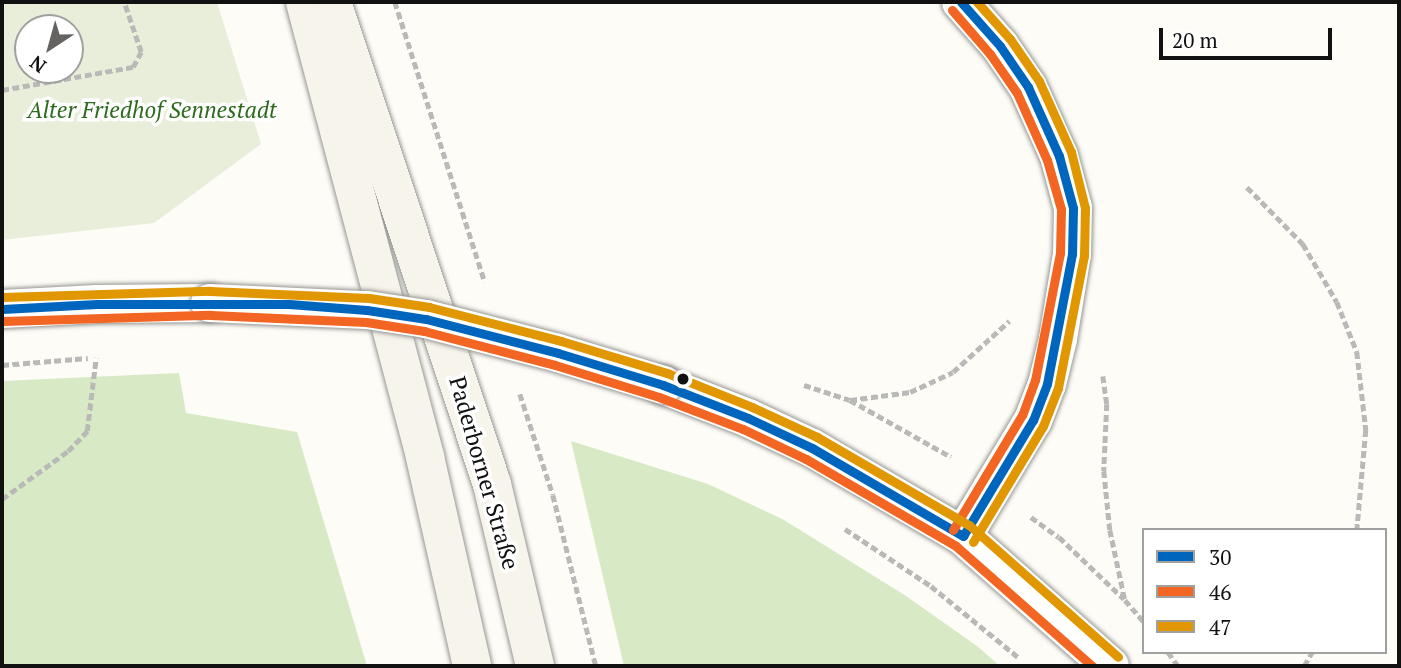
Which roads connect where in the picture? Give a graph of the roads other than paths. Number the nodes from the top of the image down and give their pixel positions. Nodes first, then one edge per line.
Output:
1 (305, 2) edge
2 (332, 2) edge
3 (961, 2) edge
4 (2, 309) edge
5 (963, 536) junction
6 (472, 666) edge
7 (535, 666) edge
8 (1110, 666) edge

1 - 6 main road
2 - 7 main road, Paderborner Straße
3 - 5 street
4 - 5 street, bridge
5 - 8 street

